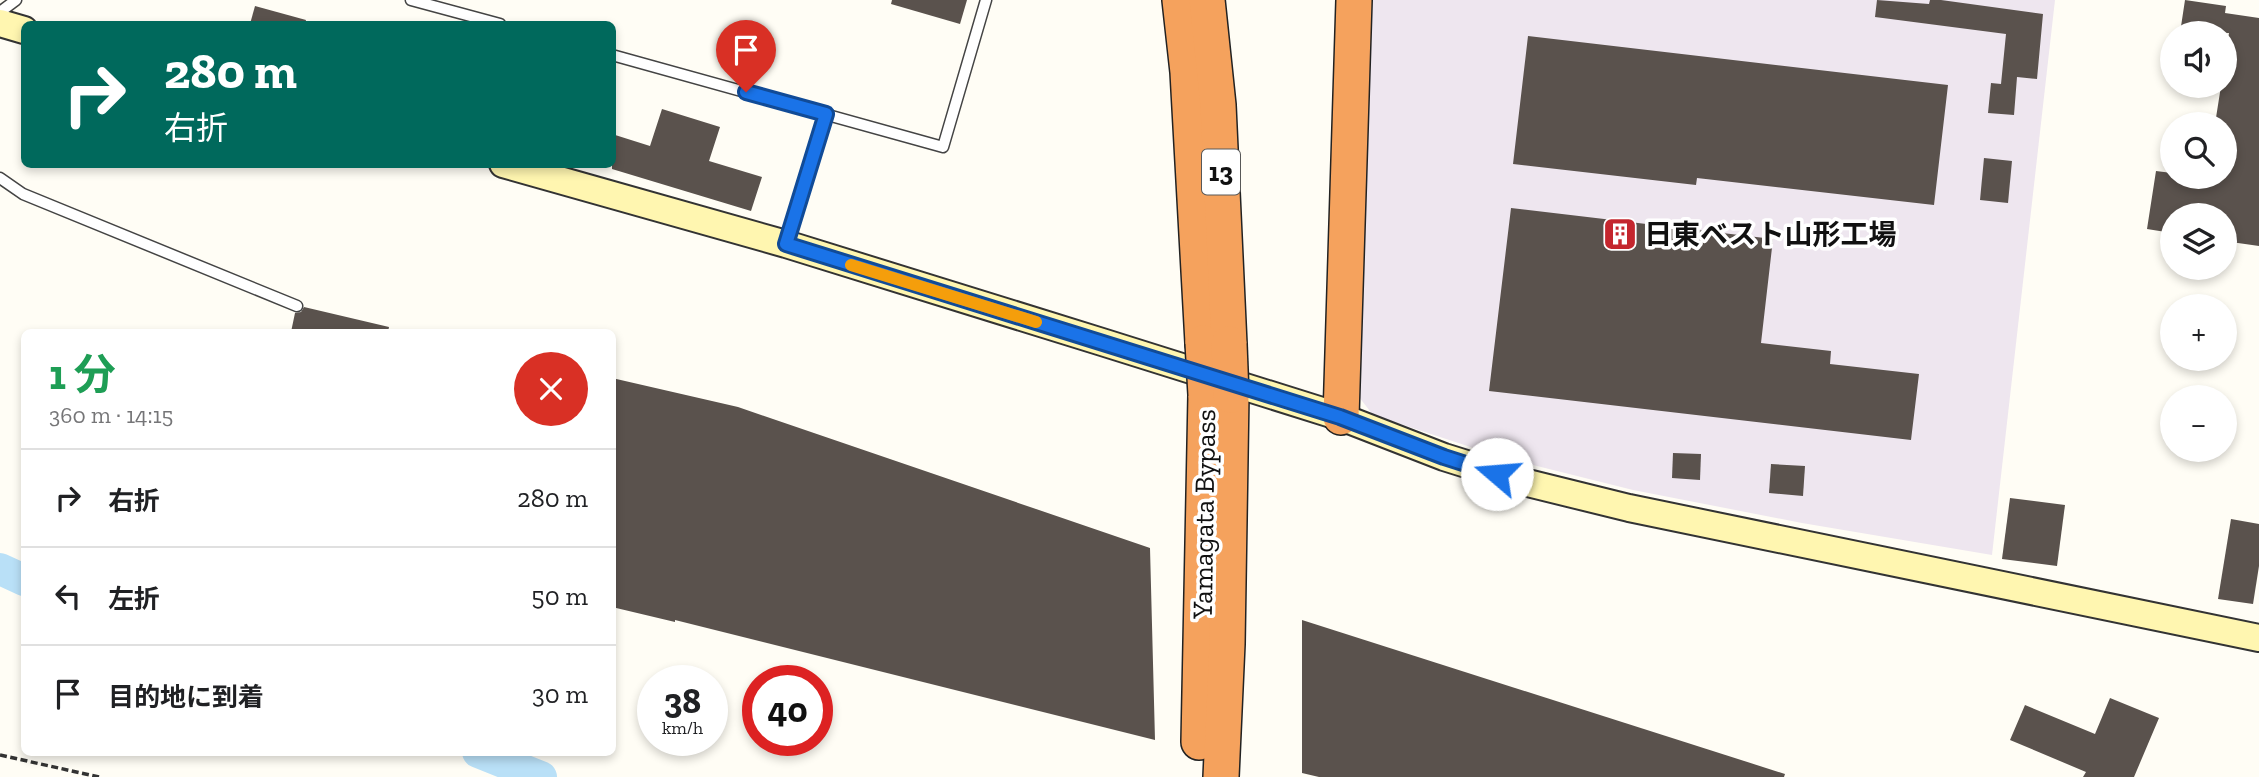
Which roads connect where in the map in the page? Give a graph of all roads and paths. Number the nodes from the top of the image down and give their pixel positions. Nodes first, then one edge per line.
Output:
1 (16, 0) edge
2 (411, 0) edge
3 (986, 0) edge
4 (1180, 0) edge
5 (1208, 0) edge
6 (1354, 0) edge
7 (0, 12) edge
8 (489, 21) edge
9 (0, 23) edge
10 (21, 29) edge
11 (616, 56) edge
12 (826, 114) junction
13 (517, 168) edge
14 (0, 178) edge
15 (786, 244) junction
16 (297, 306) dead end
17 (1216, 343) junction
18 (1340, 417) junction
19 (1218, 503) junction
20 (2259, 638) edge
21 (0, 755) edge
22 (99, 777) edge
23 (1196, 777) edge
24 (1221, 777) edge

1 - 7 lane
2 - 8 lane
3 - 12 lane
4 - 17 highway, Yamagata Bypass / 13
5 - 17 highway, Yamagata Bypass / 13
6 - 18 highway
9 - 10 street
11 - 12 lane
12 - 15 lane
13 - 15 street
14 - 16 lane
15 - 18 street
17 - 19 highway, Yamagata Bypass / 13, bridge
18 - 20 street
19 - 23 highway, Yamagata Bypass / 13
19 - 24 highway, Yamagata Bypass / 13
21 - 22 path

